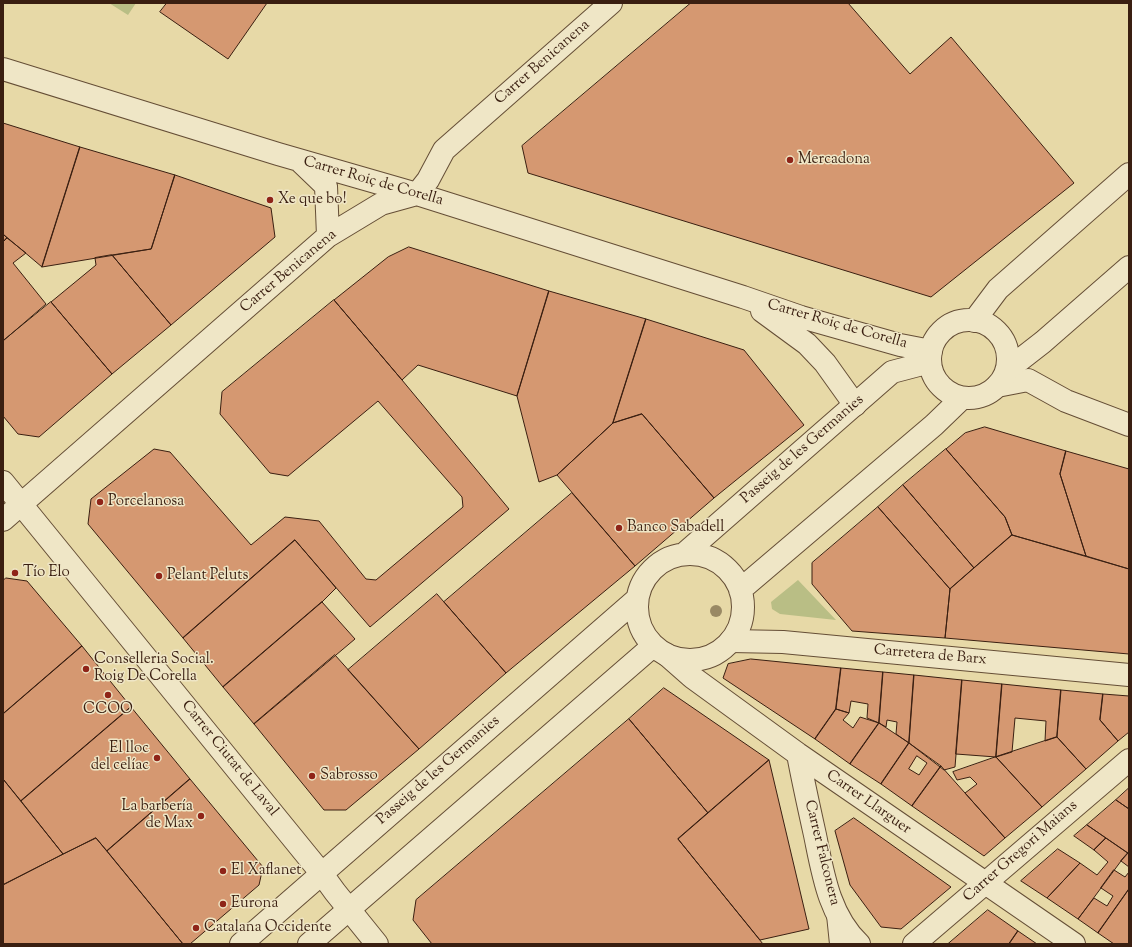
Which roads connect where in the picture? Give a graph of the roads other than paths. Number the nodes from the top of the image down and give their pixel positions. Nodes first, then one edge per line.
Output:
1 (611, 3) edge
2 (3, 69) edge
3 (299, 160) junction
4 (1129, 174) edge
5 (417, 194) junction
6 (328, 236) junction
7 (1129, 267) edge
8 (743, 297) junction
9 (974, 320) junction
10 (930, 356) junction
11 (1002, 378) junction
12 (962, 398) junction
13 (855, 405) junction
14 (1129, 424) edge
15 (3, 482) edge
16 (21, 504) junction
17 (3, 520) edge
18 (684, 554) junction
19 (740, 590) junction
20 (637, 599) junction
21 (731, 641) junction
22 (660, 650) junction
23 (1129, 675) edge
24 (798, 754) junction
25 (1129, 760) edge
26 (322, 874) junction
27 (984, 883) junction
28 (833, 907) junction
29 (349, 909) junction
30 (241, 944) edge
31 (309, 944) edge
32 (377, 944) edge
33 (837, 944) edge
34 (858, 944) edge
35 (914, 944) edge
36 (1074, 944) edge

1 - 5 street, Carrer Benicanena
2 - 3 street, Carrer Roiç de Corella
3 - 5 street, Carrer Roiç de Corella
3 - 6 street
4 - 9 street
5 - 6 street, Carrer Benicanena
5 - 8 street, Carrer Roiç de Corella
6 - 16 street, Carrer Benicanena
7 - 11 street
8 - 10 street, Carrer Roiç de Corella
8 - 13 street, Carrer Roiç de Corella
9 - 10 street
9 - 11 street
10 - 12 street
10 - 13 street, Passeig de les Germanies
11 - 12 street
11 - 14 street
12 - 19 street
13 - 18 street, Passeig de les Germanies
15 - 16 street, Carrer Ciutat de Laval
16 - 17 street, Carrer Benicanena
16 - 26 street, Carrer Ciutat de Laval
18 - 19 street
18 - 20 street
19 - 21 street
20 - 22 street
20 - 26 street, Passeig de les Germanies
21 - 22 street
21 - 23 street, Carretera de Barx
22 - 24 street, Carrer Llarguer
22 - 29 street
24 - 27 street, Carrer Llarguer
24 - 28 street, Carrer Falconera
25 - 27 street, Carrer Gregori Maians
26 - 29 street, Carrer Ciutat de Laval
26 - 30 street, Passeig de les Germanies
27 - 35 street, Carrer Gregori Maians
27 - 36 street, Carrer Llarguer
28 - 33 lane
28 - 34 street, Carrer Falconera
29 - 31 street
29 - 32 street, Carrer Ciutat de Laval

